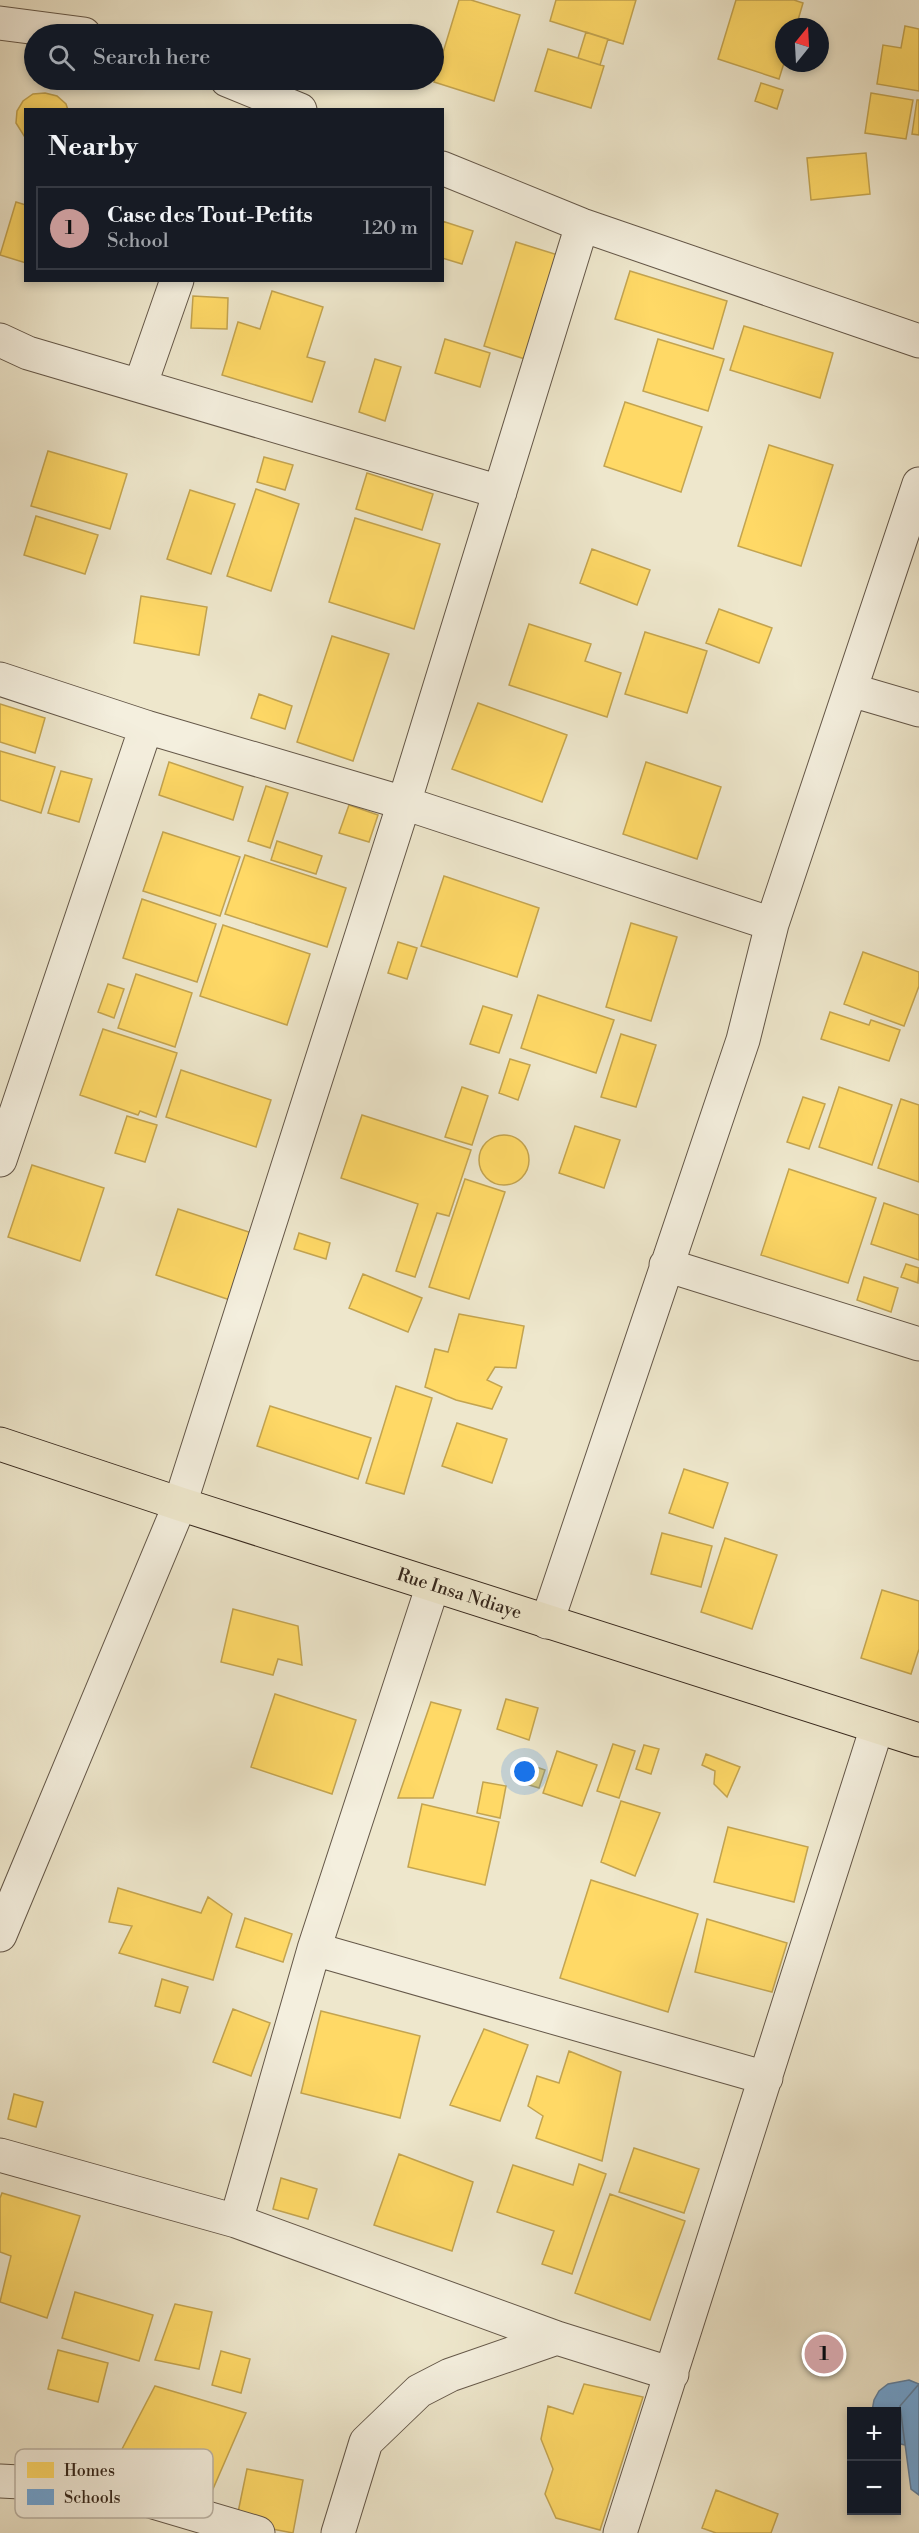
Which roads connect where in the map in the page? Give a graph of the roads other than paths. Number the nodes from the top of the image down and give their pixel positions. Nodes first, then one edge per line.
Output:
1 (0, 23) edge
2 (24, 26) edge
3 (236, 92) edge
4 (293, 108) edge
5 (444, 169) edge
6 (582, 225) junction
7 (176, 282) edge
8 (0, 340) edge
9 (919, 341) edge
10 (140, 386) junction
11 (919, 484) edge
12 (500, 492) junction
13 (0, 679) edge
14 (851, 690) junction
15 (919, 710) edge
16 (146, 727) junction
17 (404, 803) junction
18 (772, 924) junction
19 (0, 1160) edge
20 (666, 1265) junction
21 (919, 1344) edge
22 (0, 1444) edge
23 (180, 1504) junction
24 (433, 1585) junction
25 (547, 1622) junction
26 (877, 1727) junction
27 (919, 1740) edge
28 (0, 1935) edge
29 (314, 1949) junction
30 (766, 2078) junction
31 (0, 2155) edge
32 (236, 2221) junction
33 (557, 2338) junction
34 (672, 2374) junction
35 (0, 2481) edge
36 (15, 2482) edge
37 (207, 2518) edge
38 (258, 2533) edge
39 (338, 2533) edge
40 (620, 2533) edge

1 - 2 street
3 - 4 street
5 - 6 street
6 - 9 street
6 - 12 street
7 - 10 street
8 - 10 street
10 - 12 street
11 - 14 street
12 - 17 street
13 - 16 street
14 - 15 street
14 - 18 street
16 - 17 street
16 - 19 street
17 - 18 street
17 - 23 street
18 - 20 street
20 - 21 street
20 - 25 street
22 - 23 main road, Rue Insa Ndiaye
23 - 24 main road, Rue Insa Ndiaye
23 - 28 street
24 - 25 main road, Rue Insa Ndiaye
24 - 29 street
25 - 26 main road, Rue Insa Ndiaye
26 - 27 main road, Rue Insa Ndiaye
26 - 30 street
29 - 30 street
29 - 32 street
30 - 34 street
31 - 32 street
32 - 33 street
33 - 34 street
33 - 39 street
34 - 40 street
35 - 36 street
37 - 38 street

